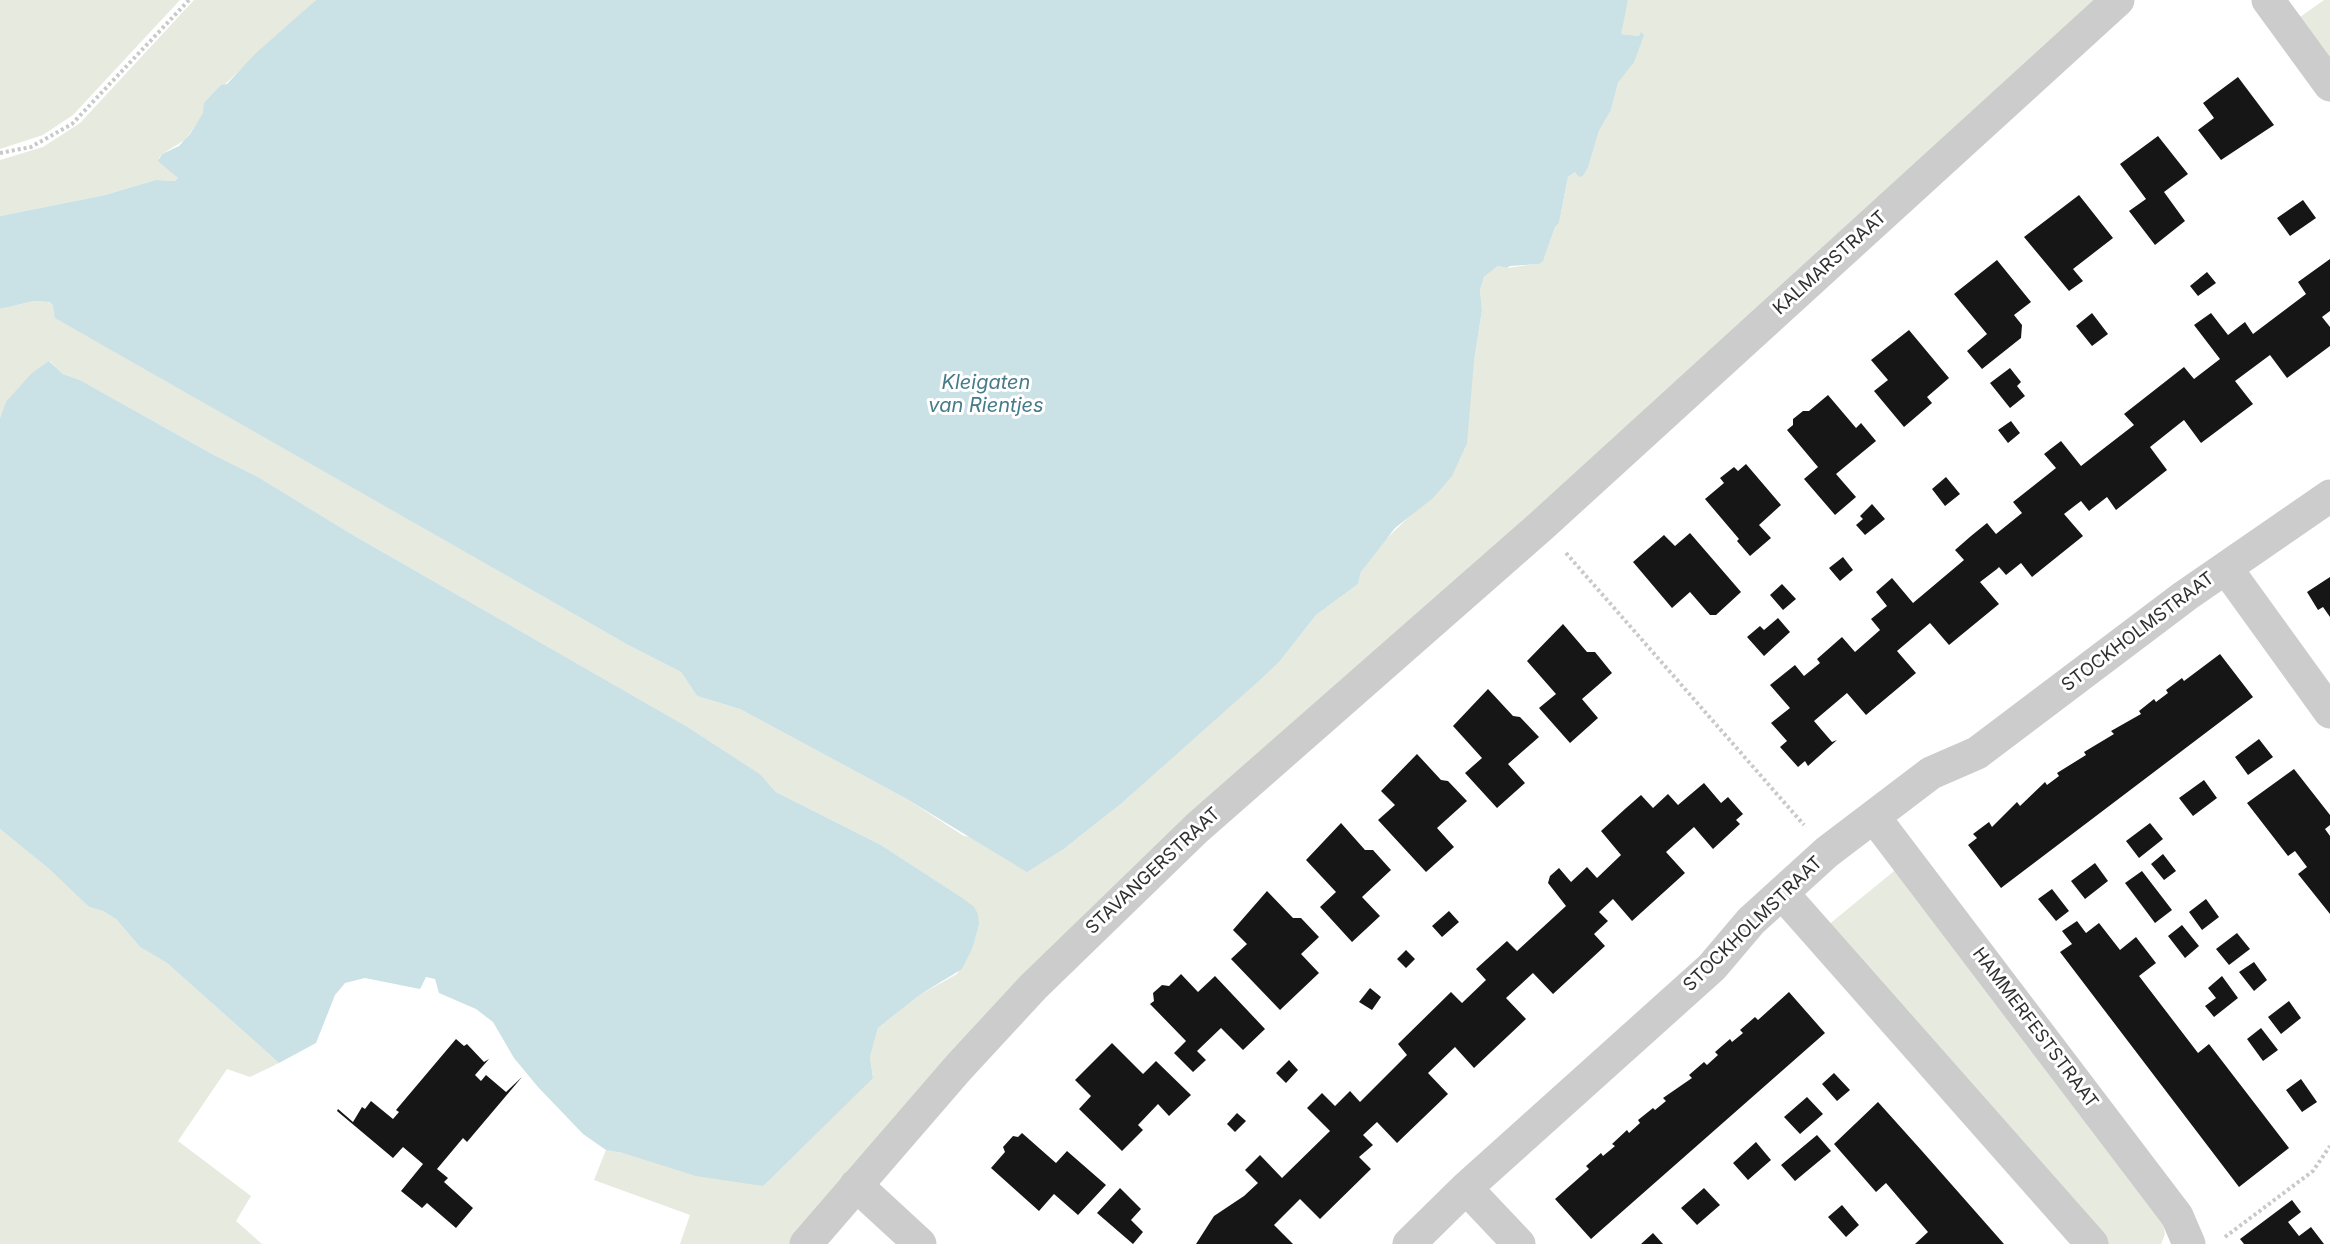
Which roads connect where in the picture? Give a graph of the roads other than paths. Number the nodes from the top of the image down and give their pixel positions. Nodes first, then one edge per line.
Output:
1 (2118, 0) edge
2 (2268, 0) edge
3 (2330, 86) edge
4 (2330, 496) edge
5 (1541, 526) joint
6 (2226, 568) junction
7 (2330, 712) edge
8 (1874, 817) junction
9 (1782, 893) junction
10 (856, 1185) junction
11 (1466, 1188) junction
12 (2189, 1243) edge
13 (806, 1244) edge
14 (920, 1244) edge
15 (1409, 1244) edge
16 (1519, 1244) edge
17 (2092, 1244) edge

1 - 5 street, KALMARSTRAAT
2 - 3 street
4 - 6 street, STOCKHOLMSTRAAT
5 - 10 street, STAVANGERSTRAAT
6 - 7 street
6 - 8 street, STOCKHOLMSTRAAT
8 - 9 street, STOCKHOLMSTRAAT
8 - 12 street, HAMMERFESTSTRAAT
9 - 11 street, STOCKHOLMSTRAAT
9 - 17 street
10 - 13 street, STAVANGERSTRAAT
10 - 14 street
11 - 15 street, STOCKHOLMSTRAAT
11 - 16 street

